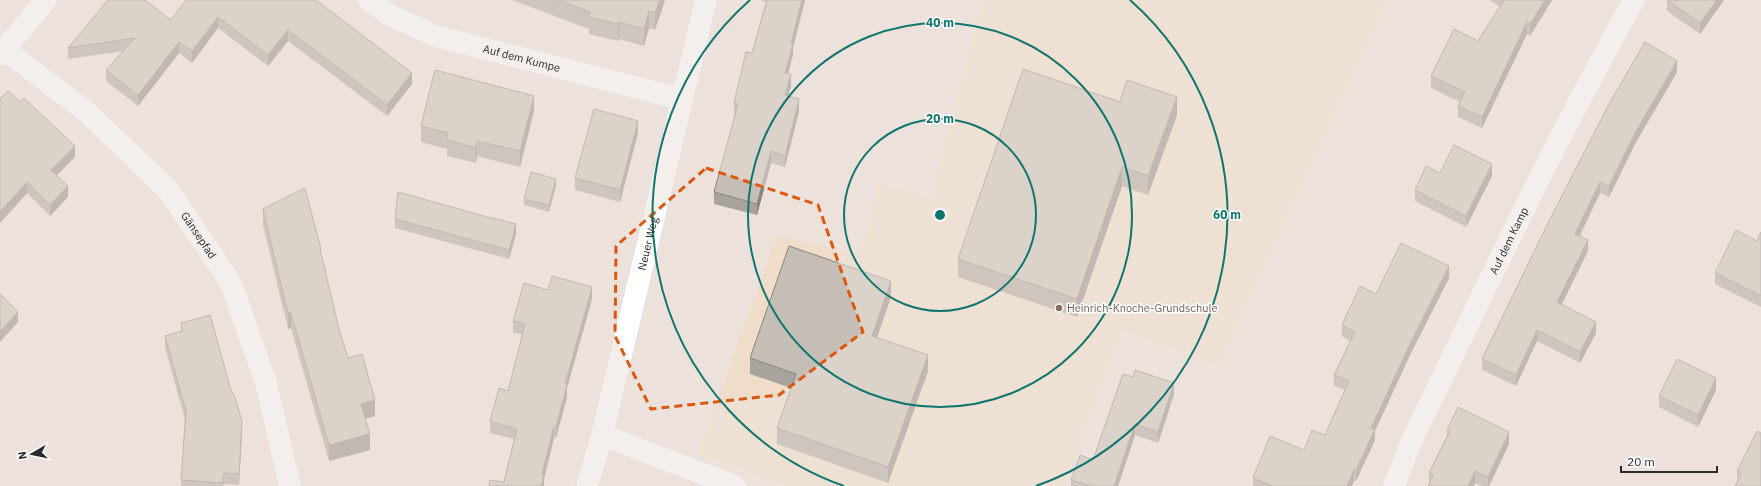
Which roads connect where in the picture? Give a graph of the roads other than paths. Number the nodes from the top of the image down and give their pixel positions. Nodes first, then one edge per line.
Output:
1 (46, 0) edge
2 (369, 0) edge
3 (706, 0) edge
4 (1634, 0) edge
5 (2, 52) edge
6 (681, 99) junction
7 (602, 435) junction
8 (290, 486) edge
9 (587, 486) edge
10 (735, 486) edge
11 (1394, 486) edge

1 - 5 street
2 - 6 street, Auf dem Kumpe
3 - 6 street, Neuer Weg
4 - 11 street, Auf dem Kamp
5 - 8 street, Gänsepfad
6 - 7 street, Neuer Weg
7 - 9 street, Neuer Weg
7 - 10 street

